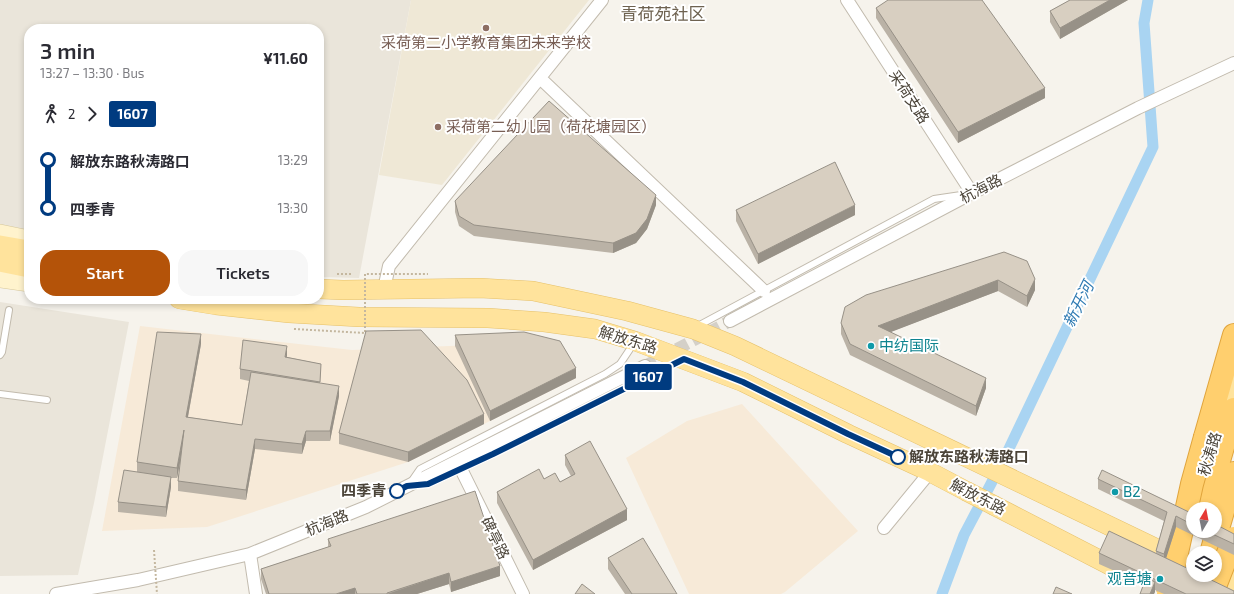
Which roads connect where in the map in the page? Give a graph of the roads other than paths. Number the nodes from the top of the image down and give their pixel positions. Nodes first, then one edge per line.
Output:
1 (602, 0) edge
2 (847, 0) edge
3 (1234, 63) edge
4 (540, 78) junction
5 (972, 193) junction
6 (0, 233) edge
7 (24, 238) edge
8 (0, 245) edge
9 (24, 249) edge
10 (0, 262) edge
11 (24, 267) edge
12 (0, 279) edge
13 (24, 282) edge
14 (324, 289) edge
15 (384, 289) junction
16 (764, 291) junction
17 (210, 304) edge
18 (9, 310) dead end
19 (730, 321) tunnel mouth
20 (693, 329) junction
21 (1234, 335) edge
22 (635, 341) junction
23 (0, 355) edge
24 (684, 359) junction
25 (645, 366) tunnel mouth
26 (1234, 375) edge
27 (0, 394) edge
28 (47, 400) dead end
29 (1234, 409) edge
30 (459, 465) junction
31 (930, 472) junction
32 (1234, 473) edge
33 (407, 486) junction
34 (1195, 502) edge
35 (1208, 502) edge
36 (884, 528) dead end
37 (1189, 538) edge
38 (1196, 538) edge
39 (1234, 538) edge
40 (1213, 546) edge
41 (250, 554) junction
42 (1185, 563) edge
43 (1202, 582) edge
44 (1160, 590) edge
45 (56, 594) edge
46 (256, 594) edge
47 (524, 594) edge
48 (1178, 594) edge
49 (1199, 594) edge
50 (1212, 594) edge

1 - 4 street
2 - 5 street, 采荷支路
3 - 5 street, 杭海路
4 - 15 street
4 - 16 street
5 - 16 lane
5 - 19 street, 杭海路
6 - 7 main road
8 - 9 main road
10 - 11 main road
12 - 13 main road
14 - 15 main road, 解放东路
15 - 20 main road, 解放东路
16 - 20 lane
17 - 22 main road, 解放东路
18 - 23 lane
20 - 42 main road, 解放东路
21 - 44 highway, bridge
22 - 24 main road, 解放东路
22 - 33 lane
24 - 30 lane
24 - 31 main road, 解放东路
25 - 30 street, 杭海路
26 - 34 main road, 秋涛路
27 - 28 lane
29 - 35 highway
30 - 33 street, 杭海路
30 - 47 street, 碑亭路
31 - 36 street
31 - 44 main road, 解放东路, bridge
32 - 40 highway
33 - 41 street, 杭海路
37 - 42 main road, 秋涛路
38 - 48 highway
39 - 50 highway, bridge
41 - 45 street, 杭海路
41 - 46 street
42 - 44 main road, 秋涛路
43 - 49 highway

